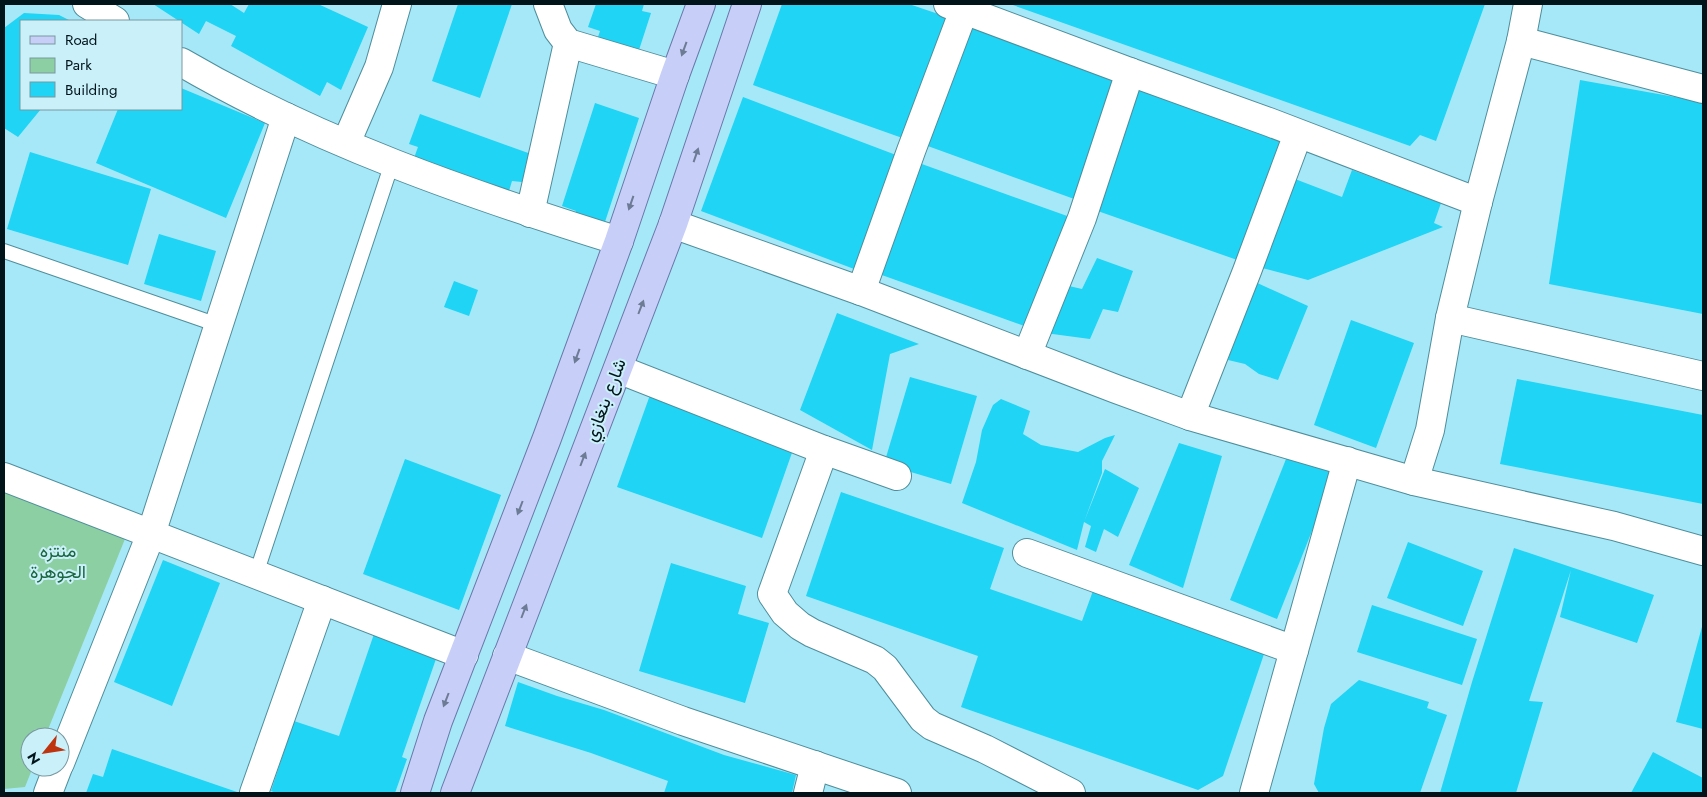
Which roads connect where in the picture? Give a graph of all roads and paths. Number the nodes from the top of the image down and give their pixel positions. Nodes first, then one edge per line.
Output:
1 (87, 4) edge
2 (397, 4) edge
3 (548, 4) edge
4 (701, 4) edge
5 (747, 4) edge
6 (1528, 4) edge
7 (956, 7) edge
8 (113, 20) edge
9 (1522, 41) junction
10 (568, 43) junction
11 (182, 63) edge
12 (1130, 72) junction
13 (675, 75) junction
14 (1703, 89) edge
15 (286, 117) junction
16 (1298, 134) junction
17 (346, 143) junction
18 (392, 163) junction
19 (1478, 202) junction
20 (530, 213) junction
21 (673, 224) junction
22 (618, 241) junction
23 (4, 251) edge
24 (861, 291) junction
25 (1450, 318) junction
26 (218, 325) junction
27 (1027, 355) junction
28 (618, 369) junction
29 (1703, 376) edge
30 (1190, 416) junction
31 (824, 450) junction
32 (1347, 461) junction
33 (897, 476) dead end
34 (4, 477) edge
35 (1414, 481) junction
36 (151, 534) junction
37 (1703, 552) edge
38 (1027, 553) dead end
39 (256, 574) junction
40 (322, 600) junction
41 (1294, 650) junction
42 (464, 655) junction
43 (506, 656) junction
44 (70, 738) edge
45 (814, 765) junction
46 (54, 777) edge
47 (48, 793) edge
48 (254, 793) edge
49 (415, 793) edge
50 (455, 793) edge
51 (808, 793) edge
52 (897, 793) edge
53 (1071, 793) edge
54 (1254, 793) edge

1 - 8 street
2 - 17 street
3 - 10 street
4 -> 13 main road
21 -> 5 main road, شارع بنغازي
6 - 9 street
7 - 12 street
7 - 24 street
9 - 14 street
9 - 19 street
10 - 13 street
10 - 20 street
11 - 15 street
12 - 16 street
12 - 27 street
13 -> 22 main road
15 - 17 street
15 - 26 street
16 - 19 street
16 - 30 street
17 - 18 street
18 - 20 street
18 - 39 lane
19 - 25 street
20 - 22 street
21 - 24 street
28 -> 21 main road, شارع بنغازي
22 -> 42 main road
23 - 26 lane
24 - 27 street
25 - 29 street
25 - 35 street
26 - 36 street
27 - 30 street
28 - 31 street
43 -> 28 main road, شارع بنغازي
30 - 32 street
31 - 33 street
31 - 53 street
32 - 35 street
32 - 41 street
34 - 36 street
35 - 37 street
36 - 39 street
36 - 44 street
38 - 41 street
39 - 40 street
40 - 42 street
40 - 48 street
41 - 54 street
42 -> 49 main road
43 - 45 street
43 - 50 main road, شارع بنغازي
45 - 51 street
45 - 52 street
46 - 47 street

